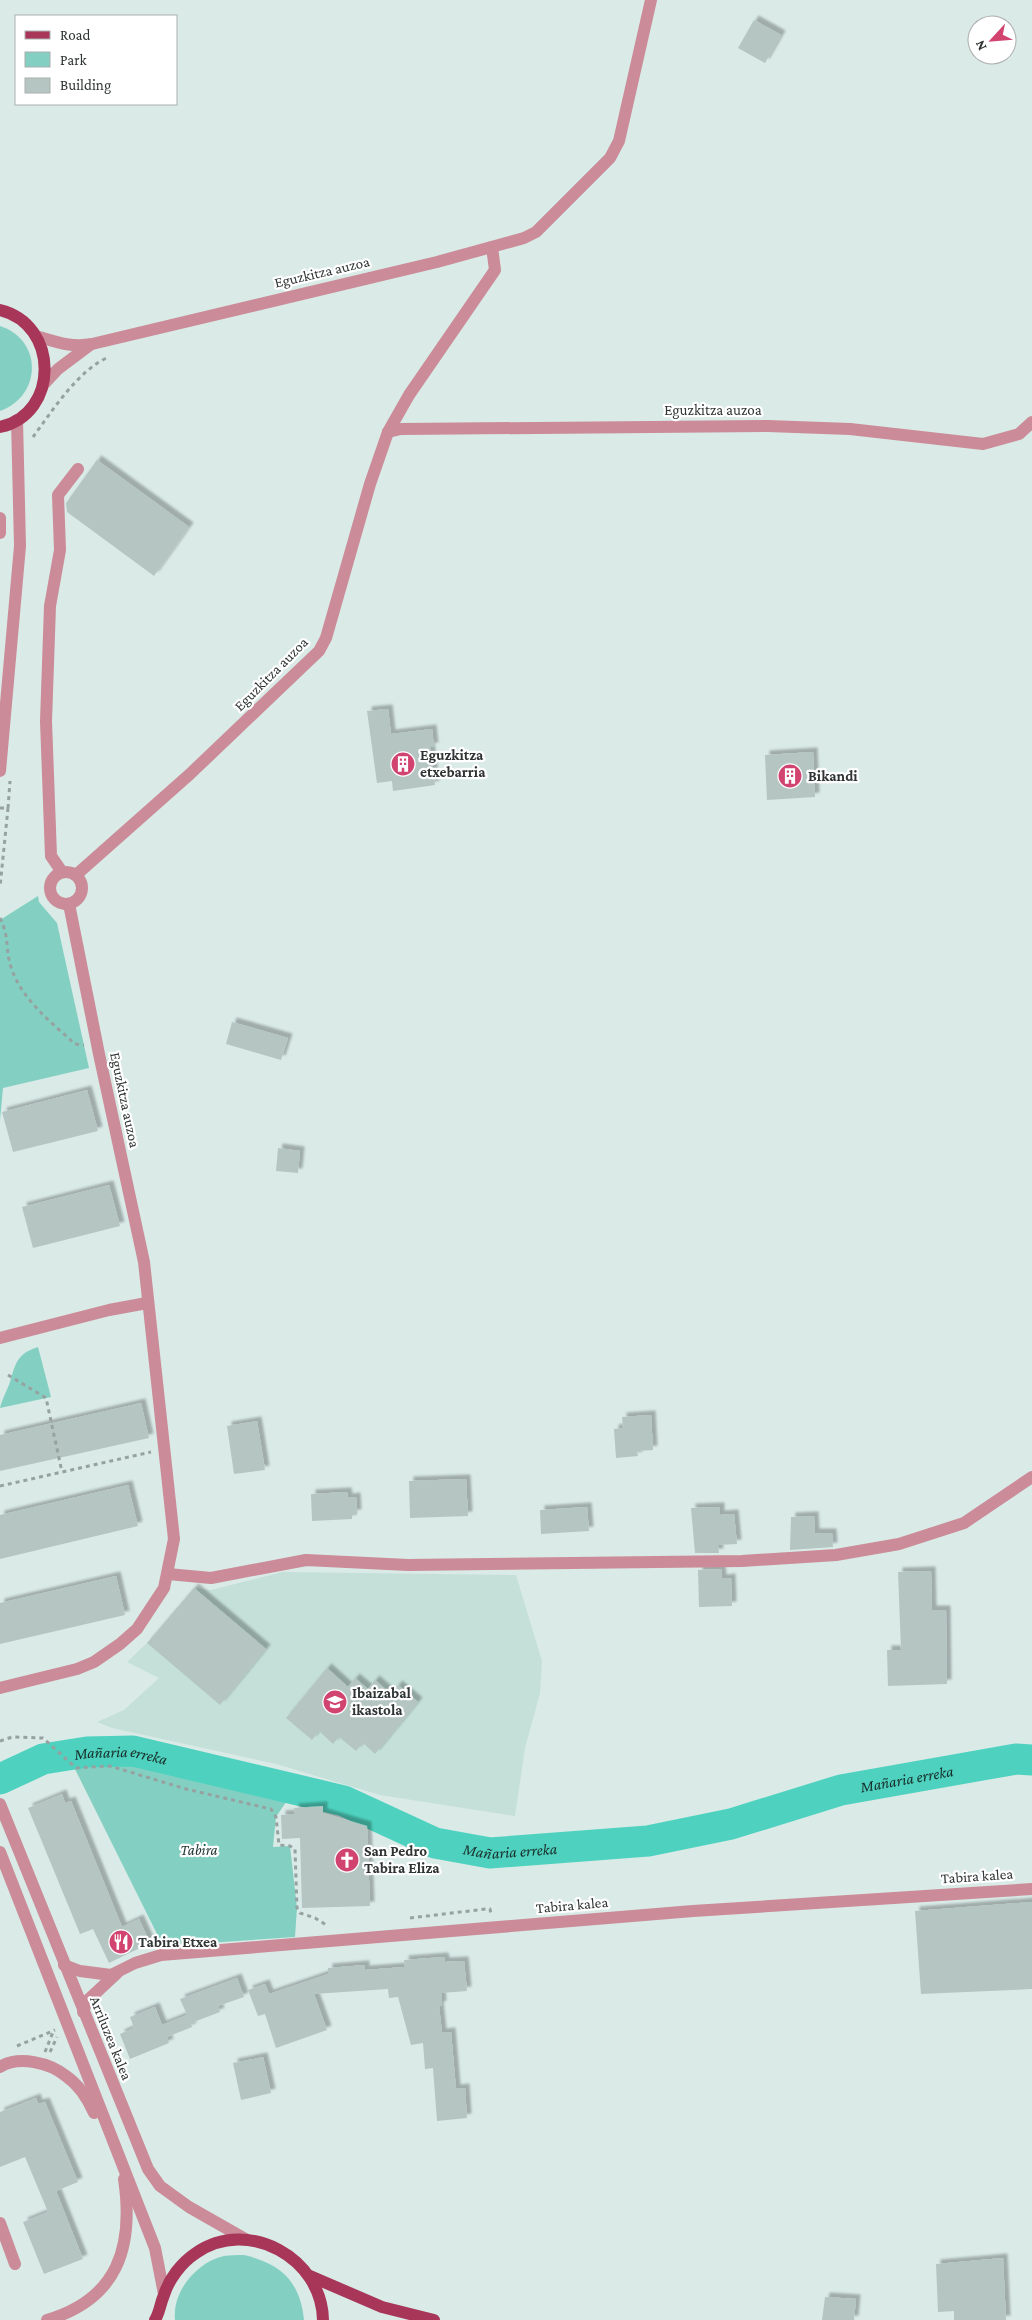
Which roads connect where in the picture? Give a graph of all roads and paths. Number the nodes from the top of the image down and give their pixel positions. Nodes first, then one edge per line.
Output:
1 (651, 0) edge
2 (492, 247) junction
3 (0, 310) edge
4 (36, 336) junction
5 (92, 344) junction
6 (112, 356) dead end
7 (44, 384) junction
8 (18, 420) junction
9 (1032, 422) edge
10 (0, 427) edge
11 (388, 432) junction
12 (29, 441) dead end
13 (78, 469) dead end
14 (0, 518) edge
15 (0, 533) edge
16 (0, 771) edge
17 (10, 779) dead end
18 (0, 808) edge
19 (8, 808) junction
20 (62, 872) junction
21 (76, 875) junction
22 (0, 887) edge
23 (69, 904) junction
24 (0, 918) edge
25 (98, 1054) junction
26 (147, 1303) junction
27 (0, 1338) edge
28 (8, 1375) dead end
29 (154, 1452) dead end
30 (62, 1472) junction
31 (1032, 1477) edge
32 (0, 1486) edge
33 (168, 1574) junction
34 (0, 1688) edge
35 (0, 1742) edge
36 (0, 1804) edge
37 (0, 1852) edge
38 (1032, 1889) edge
39 (407, 1918) dead end
40 (492, 1928) junction
41 (333, 1930) dead end
42 (64, 1965) junction
43 (119, 1972) junction
44 (84, 2012) junction
45 (68, 2023) junction
46 (53, 2031) junction
47 (13, 2051) dead end
48 (41, 2064) junction
49 (0, 2067) edge
50 (114, 2142) junction
51 (121, 2160) junction
52 (0, 2223) edge
53 (247, 2240) junction
54 (15, 2264) dead end
55 (310, 2276) junction
56 (164, 2294) junction
57 (158, 2317) edge
58 (47, 2320) edge
59 (323, 2320) edge
60 (434, 2320) edge

1 - 2 street
2 - 5 street, Eguzkitza auzoa
2 - 11 street, Eguzkitza auzoa
3 - 4 main road
4 - 5 street
4 - 7 main road
5 - 7 street
6 - 12 path
7 - 8 main road
8 - 10 main road
8 - 16 street
9 - 11 street, Eguzkitza auzoa
11 - 21 street, Eguzkitza auzoa
13 - 20 street
14 - 15 street
17 - 19 path
18 - 19 path
19 - 22 path
20 - 21 street
20 - 23 street
21 - 23 street
23 - 25 street, Eguzkitza auzoa
24 - 25 path
25 - 26 street, Eguzkitza auzoa
26 - 27 street
26 - 33 street, Eguzkitza auzoa
28 - 30 path
29 - 30 path
30 - 32 path
31 - 33 street
33 - 34 street, Eguzkitza auzoa
35 - 41 path
36 - 42 street, Arriluzea kalea
37 - 45 street
38 - 40 street, Tabira kalea
39 - 40 path
40 - 43 street, Tabira kalea
42 - 43 street
42 - 44 street, Arriluzea kalea
43 - 44 street
44 - 53 street, Arriluzea kalea
45 - 46 path
45 - 50 street
46 - 47 path
46 - 48 path
48 - 49 street
48 - 50 street
50 - 51 street
51 - 56 street
51 - 58 street
52 - 54 street
53 - 55 main road
53 - 56 main road
55 - 59 main road
55 - 60 main road
56 - 57 main road

